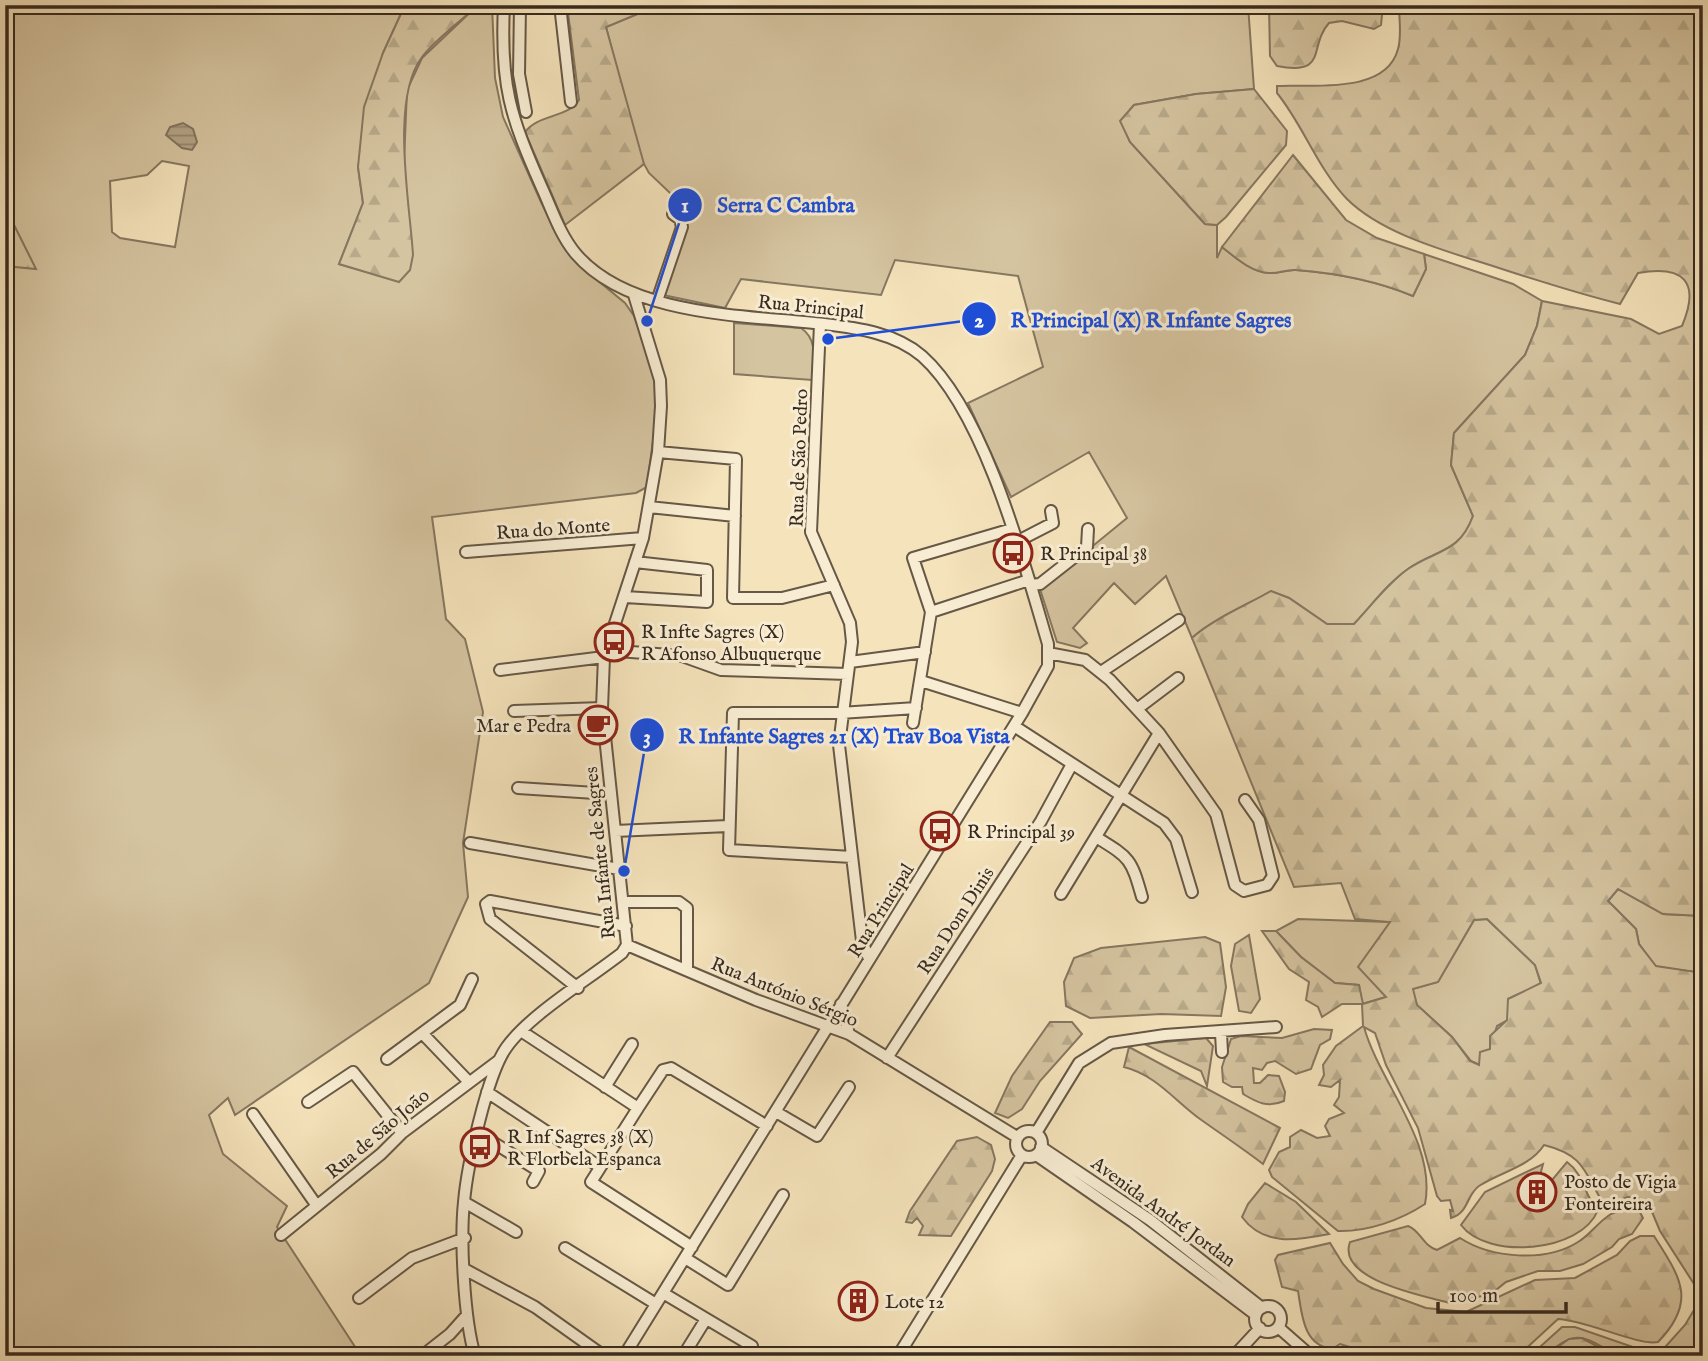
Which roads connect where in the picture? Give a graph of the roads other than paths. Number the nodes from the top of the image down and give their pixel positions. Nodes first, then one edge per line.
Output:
1 (504, 5) edge
2 (520, 5) edge
3 (560, 5) edge
4 (571, 102) dead end
5 (526, 112) dead end
6 (673, 214) dead end
7 (634, 295) junction
8 (657, 301) junction
9 (820, 324) junction
10 (658, 452) junction
11 (649, 507) junction
12 (1051, 511) dead end
13 (735, 516) junction
14 (1012, 529) junction
15 (1088, 529) dead end
16 (643, 538) junction
17 (1016, 542) junction
18 (466, 552) dead end
19 (635, 562) junction
20 (1030, 582) junction
21 (834, 585) junction
22 (625, 597) junction
23 (932, 612) junction
24 (1179, 620) dead end
25 (925, 652) junction
26 (1048, 653) junction
27 (605, 654) junction
28 (849, 668) junction
29 (500, 670) dead end
30 (1101, 672) junction
31 (1178, 678) dead end
32 (922, 681) junction
33 (603, 708) junction
34 (916, 708) junction
35 (1137, 709) junction
36 (514, 711) dead end
37 (840, 713) junction
38 (1022, 713) junction
39 (914, 723) dead end
40 (1014, 726) junction
41 (1159, 733) junction
42 (1072, 764) junction
43 (518, 788) dead end
44 (611, 794) junction
45 (1121, 796) junction
46 (1245, 800) dead end
47 (728, 826) junction
48 (615, 831) junction
49 (1096, 836) junction
50 (470, 843) dead end
51 (852, 858) junction
52 (619, 869) junction
53 (1192, 892) dead end
54 (1060, 894) dead end
55 (1142, 897) dead end
56 (624, 902) junction
57 (626, 926) junction
58 (627, 945) junction
59 (869, 959) junction
60 (687, 970) junction
61 (471, 979) dead end
62 (578, 988) junction
63 (841, 1004) junction
64 (827, 1025) junction
65 (1276, 1027) dead end
66 (521, 1031) junction
67 (1221, 1033) junction
68 (423, 1034) junction
69 (849, 1034) junction
70 (632, 1044) dead end
71 (1223, 1052) dead end
72 (887, 1058) junction
73 (387, 1059) dead end
74 (498, 1060) junction
75 (468, 1081) junction
76 (605, 1087) junction
77 (849, 1087) dead end
78 (487, 1092) junction
79 (308, 1102) dead end
80 (638, 1108) junction
81 (776, 1112) junction
82 (254, 1114) dead end
83 (767, 1126) junction
84 (401, 1133) junction
85 (478, 1133) junction
86 (1036, 1133) junction
87 (1017, 1138) junction
88 (1039, 1151) junction
89 (1022, 1155) junction
90 (600, 1167) junction
91 (533, 1182) dead end
92 (783, 1195) dead end
93 (464, 1202) junction
94 (317, 1206) junction
95 (516, 1232) dead end
96 (281, 1235) dead end
97 (465, 1238) junction
98 (692, 1247) junction
99 (565, 1248) dead end
100 (685, 1258) junction
101 (466, 1270) junction
102 (663, 1293) junction
103 (359, 1298) dead end
104 (656, 1304) junction
105 (1259, 1311) junction
106 (467, 1315) junction
107 (706, 1319) junction
108 (1278, 1327) junction
109 (1260, 1328) junction
110 (450, 1334) junction
111 (471, 1344) junction
112 (748, 1351) edge
113 (422, 1356) edge
114 (475, 1356) edge
115 (604, 1356) edge
116 (624, 1356) edge
117 (683, 1356) edge
118 (898, 1356) edge
119 (1234, 1356) edge
120 (1311, 1356) edge

1 - 7 street, Rua Principal
2 - 5 street
3 - 4 street
6 - 8 street
7 - 8 street, Rua Principal
7 - 10 street, Rua Infante de Sagres
8 - 9 street, Rua Principal
9 - 14 street, Rua Principal
9 - 21 street, Rua de São Pedro
10 - 11 street, Rua Infante de Sagres
10 - 13 street
11 - 13 street
11 - 16 street, Rua Infante de Sagres
12 - 17 street
13 - 21 street
14 - 17 street, Rua Principal
14 - 23 street
15 - 20 street
16 - 18 street, Rua do Monte
16 - 19 street, Rua Infante de Sagres
17 - 20 street, Rua Principal
19 - 22 street, Rua Infante de Sagres
19 - 22 street
20 - 23 street
20 - 26 street, Rua Principal
21 - 28 street, Rua de São Pedro
22 - 27 street, Rua Infante de Sagres
23 - 25 street
24 - 30 street
25 - 28 street
25 - 32 street
26 - 30 street
26 - 38 street, Rua Principal
27 - 28 street
27 - 29 street
27 - 33 street, Rua Infante de Sagres
28 - 37 street, Rua de São Pedro
30 - 35 street
31 - 35 street
32 - 34 street
32 - 38 street
33 - 36 street
33 - 44 street, Rua Infante de Sagres
34 - 37 street
34 - 39 street
35 - 41 street
37 - 47 street
37 - 51 street, Rua de São Pedro
38 - 40 street, Rua Principal
40 - 42 street
40 - 59 street, Rua Principal
41 - 45 street
41 - 46 street
42 - 45 street
42 - 72 street, Rua Dom Dinis
43 - 44 street
44 - 48 street, Rua Infante de Sagres
45 - 49 street
45 - 53 street
47 - 48 street
47 - 51 street
48 - 52 street, Rua Infante de Sagres
49 - 54 street
49 - 55 street
50 - 52 street
51 - 59 street, Rua de São Pedro
52 - 56 street, Rua Infante de Sagres
56 - 57 street, Rua Infante de Sagres
56 - 60 street
57 - 58 street, Rua Infante de Sagres
57 - 62 street
58 - 60 street, Rua António Sérgio
58 - 62 street, Rua Infante de Sagres
59 - 63 street, Rua Principal
60 - 64 street, Rua António Sérgio
61 - 68 street
62 - 66 street, Rua Infante de Sagres
63 - 64 street, Rua Principal
63 - 69 street
64 - 69 street, Rua António Sérgio
64 - 81 street, Rua Principal
65 - 67 street
66 - 74 street, Rua Infante de Sagres
66 - 76 street
67 - 71 street
67 - 86 street
68 - 73 street
68 - 75 street
69 - 72 street, Rua António Sérgio
70 - 76 street
72 - 87 street, Rua António Sérgio
74 - 75 street, Rua de São João
74 - 78 street, Rua Infante de Sagres
75 - 84 street, Rua de São João
76 - 80 street
77 - 81 street
78 - 85 street, Rua Infante de Sagres
78 - 90 street
79 - 84 street
80 - 83 street
80 - 90 street
81 - 83 street, Rua Principal
82 - 94 street
83 - 98 street, Rua Principal
84 - 94 street, Rua de São João
85 - 91 street
85 - 93 street, Rua Infante de Sagres
86 - 87 street
86 - 88 street
87 - 89 street
88 - 89 street
88 - 105 street, Avenida André Jordan
89 - 118 street
90 - 98 street
92 - 100 street
93 - 95 street
93 - 97 street, Rua Infante de Sagres
94 - 96 street, Rua de São João
97 - 101 street, Rua Infante de Sagres
97 - 103 street
98 - 100 street, Rua Principal
99 - 104 street
100 - 102 street, Rua Principal
101 - 106 street, Rua Infante de Sagres
101 - 115 street
102 - 104 street, Rua Principal
102 - 107 street
104 - 116 street, Rua Principal
105 - 108 street
105 - 109 street
106 - 110 street
106 - 111 street, Rua Infante de Sagres
107 - 112 street
107 - 117 street
108 - 109 street
108 - 120 street
109 - 119 street
110 - 111 street
110 - 113 street
111 - 114 street, Rua Infante de Sagres

